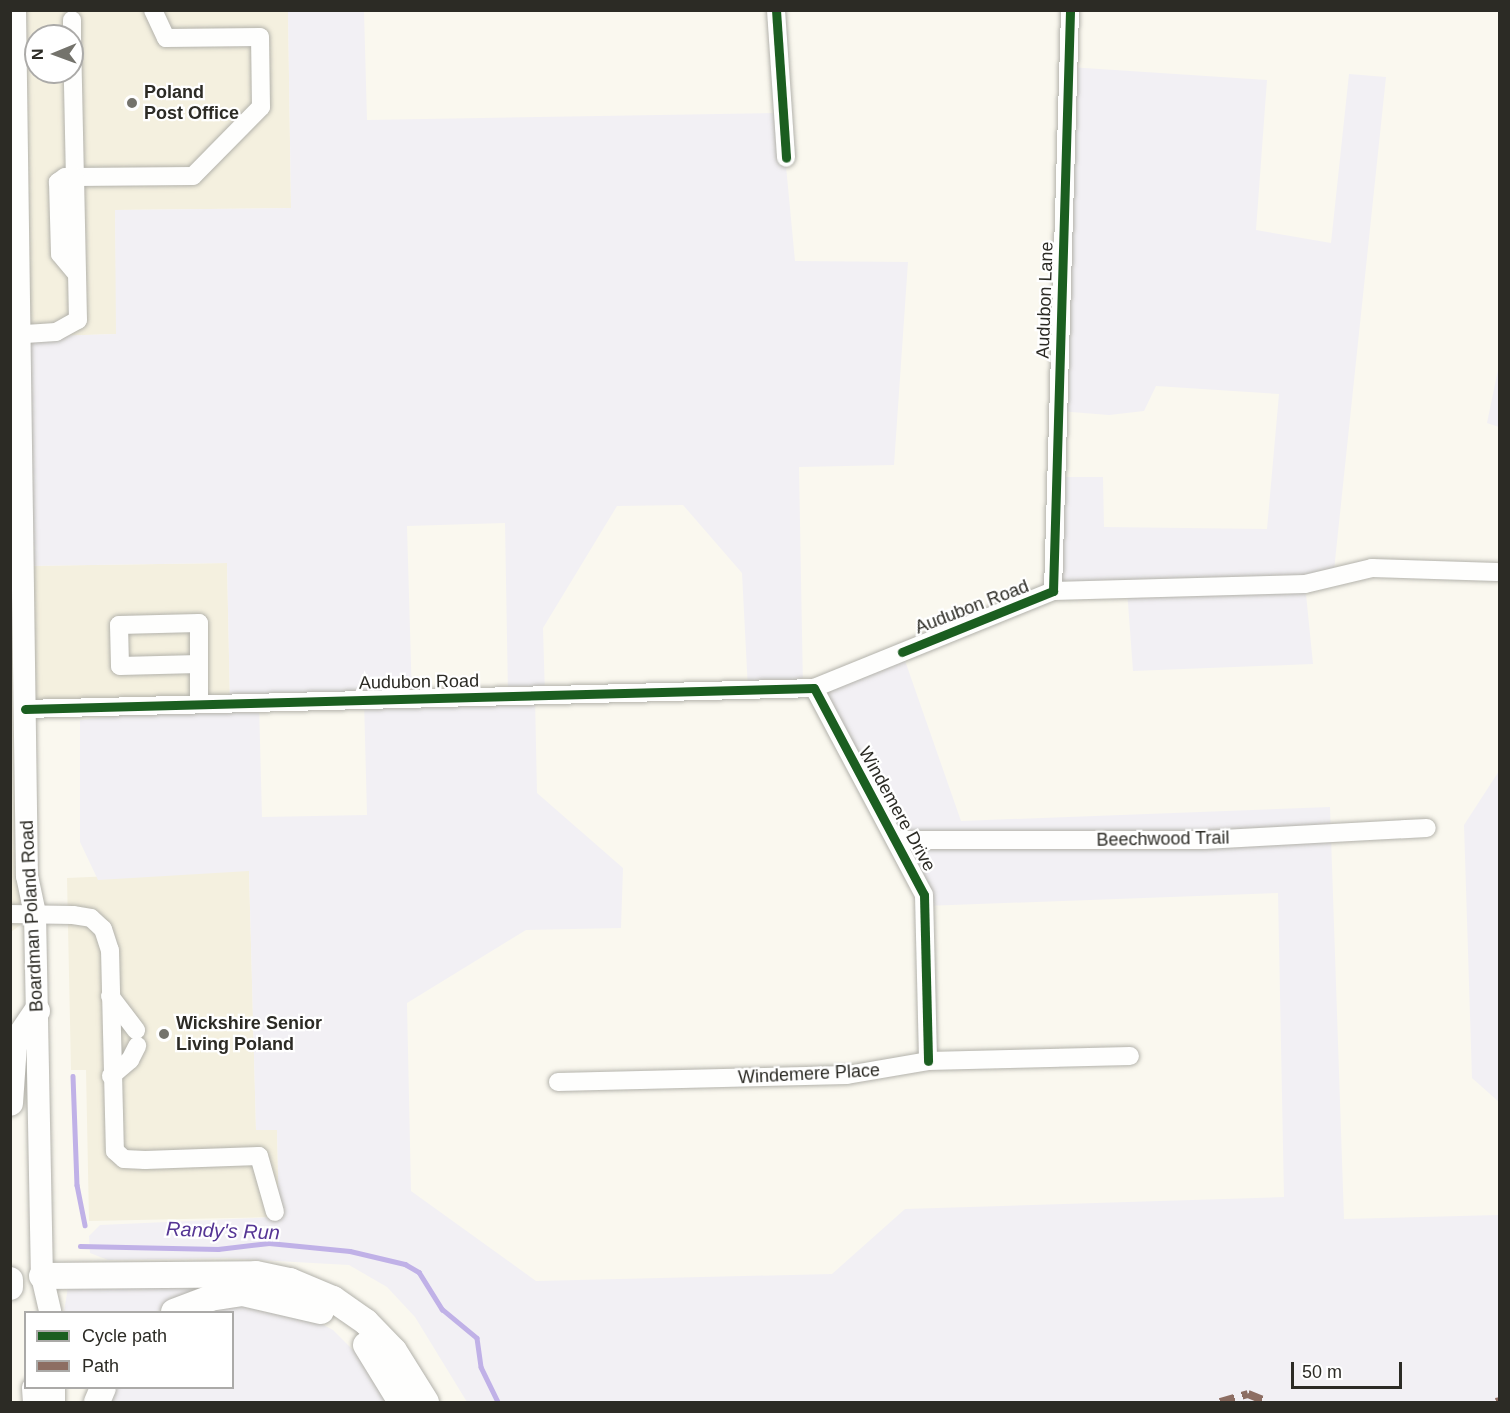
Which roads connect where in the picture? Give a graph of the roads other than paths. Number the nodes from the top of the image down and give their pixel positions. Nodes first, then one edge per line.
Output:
1 (153, 10) edge
2 (776, 10) edge
3 (1070, 10) edge
4 (13, 11) edge
5 (13, 51) edge
6 (73, 84) edge
7 (786, 158) dead end
8 (15, 169) edge
9 (75, 177) junction
10 (16, 336) edge
11 (16, 414) edge
12 (17, 472) edge
13 (1497, 572) dead end
14 (1053, 591) junction
15 (199, 664) junction
16 (814, 687) junction
17 (20, 697) edge
18 (199, 704) junction
19 (1427, 828) dead end
20 (898, 840) junction
21 (10, 914) edge
22 (35, 914) junction
23 (110, 996) junction
24 (37, 1011) joint
25 (21, 1046) edge
26 (1130, 1056) dead end
27 (928, 1061) junction
28 (111, 1076) junction
29 (558, 1082) dead end
30 (10, 1103) edge
31 (275, 1212) dead end
32 (42, 1276) junction
33 (10, 1280) edge
34 (10, 1287) edge
35 (34, 1311) edge
36 (50, 1311) edge
37 (177, 1311) edge
38 (401, 1402) edge
39 (426, 1402) edge

1 - 9 street
2 - 7 street
3 - 14 street, Audubon Lane
4 - 5 main road, Boardman Poland Road
5 - 8 main road, Boardman Poland Road
6 - 9 street
8 - 10 main road, Boardman Poland Road
9 - 10 street
10 - 11 main road, Boardman Poland Road
11 - 12 main road, Boardman Poland Road
12 - 17 main road, Boardman Poland Road
13 - 14 street
14 - 16 street, Audubon Road
15 - 15 street
15 - 18 street
16 - 18 street, Audubon Road
16 - 20 street, Windemere Drive
17 - 18 street, Audubon Road
17 - 22 main road, Boardman Poland Road
19 - 20 street, Beechwood Trail
20 - 27 street, Windemere Drive
21 - 22 street
22 - 23 street
22 - 24 main road, Boardman Poland Road
23 - 28 street
23 - 28 street
24 - 25 highway
25 - 30 highway
25 - 32 main road
26 - 27 street, Windemere Place
27 - 29 street, Windemere Place
28 - 31 street
32 - 35 main road
32 - 36 main road
32 - 39 highway
33 - 34 highway
37 - 38 highway

